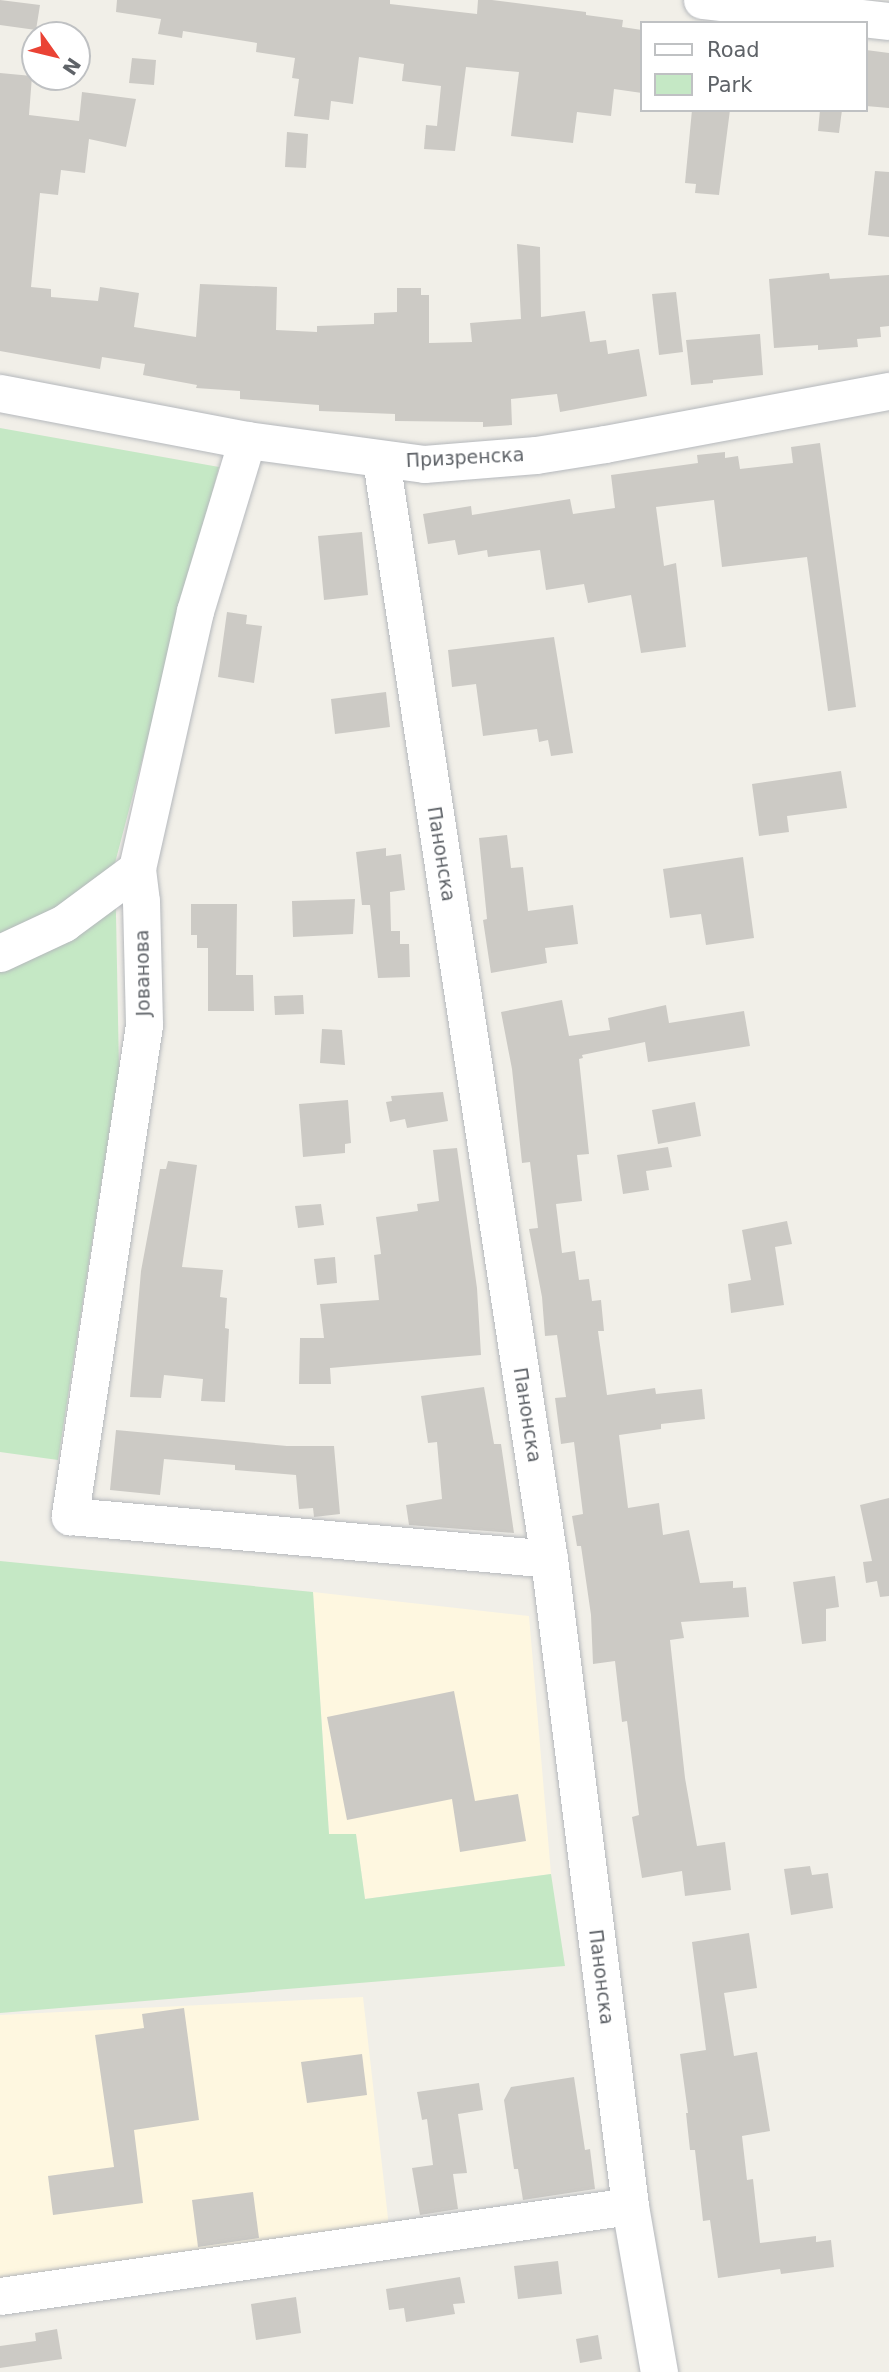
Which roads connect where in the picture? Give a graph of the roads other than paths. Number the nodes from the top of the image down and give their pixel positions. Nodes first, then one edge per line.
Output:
1 (702, 0) edge
2 (889, 21) edge
3 (889, 391) edge
4 (0, 393) edge
5 (247, 440) junction
6 (381, 460) junction
7 (137, 869) junction
8 (0, 953) edge
9 (549, 1559) junction
10 (630, 2206) junction
11 (0, 2296) edge
12 (659, 2372) edge

1 - 2 street
3 - 6 street, Призренска
4 - 5 street, Призренска
5 - 6 street, Призренска
5 - 7 street, Јованова
6 - 9 street, Панонска
7 - 8 street
7 - 9 street, Јованова
9 - 10 street, Панонска
10 - 11 street
10 - 12 street, Панонска

